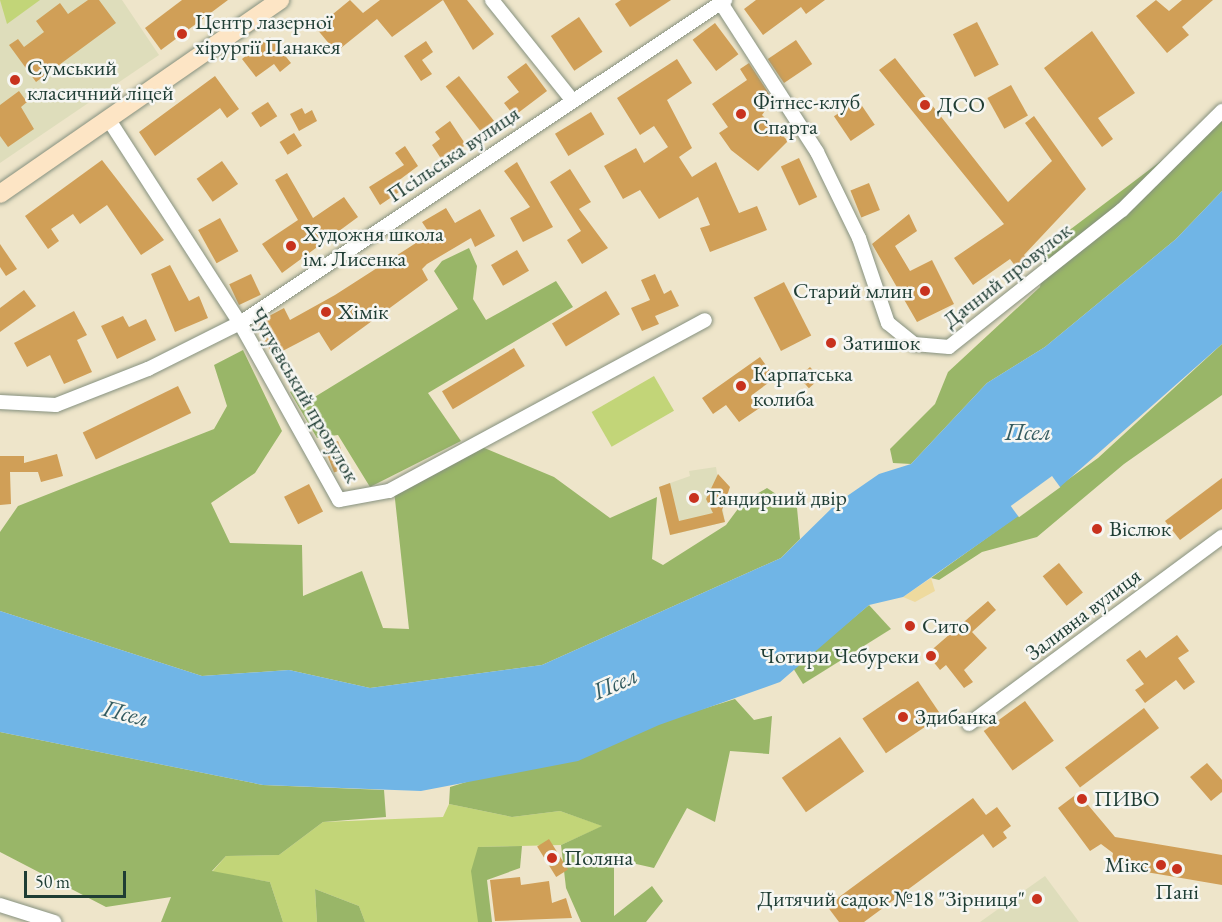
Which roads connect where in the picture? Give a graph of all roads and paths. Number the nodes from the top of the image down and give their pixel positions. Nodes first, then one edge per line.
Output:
1 (280, 0) edge
2 (492, 0) edge
3 (723, 1) edge
4 (572, 100) junction
5 (1222, 111) edge
6 (109, 120) junction
7 (0, 194) edge
8 (705, 320) dead end
9 (240, 323) junction
10 (0, 402) edge
11 (1222, 537) edge
12 (969, 724) dead end
13 (0, 905) edge
14 (54, 922) edge

1 - 6 main road
2 - 4 street
3 - 4 street, Псільська вулиця
3 - 5 street, Дачний провулок
4 - 9 street, Псільська вулиця
6 - 7 main road
6 - 9 street, Чугуєвський провулок
8 - 9 street, Чугуєвський провулок
9 - 10 street, Псільська вулиця
11 - 12 street, Заливна вулиця
13 - 14 street

